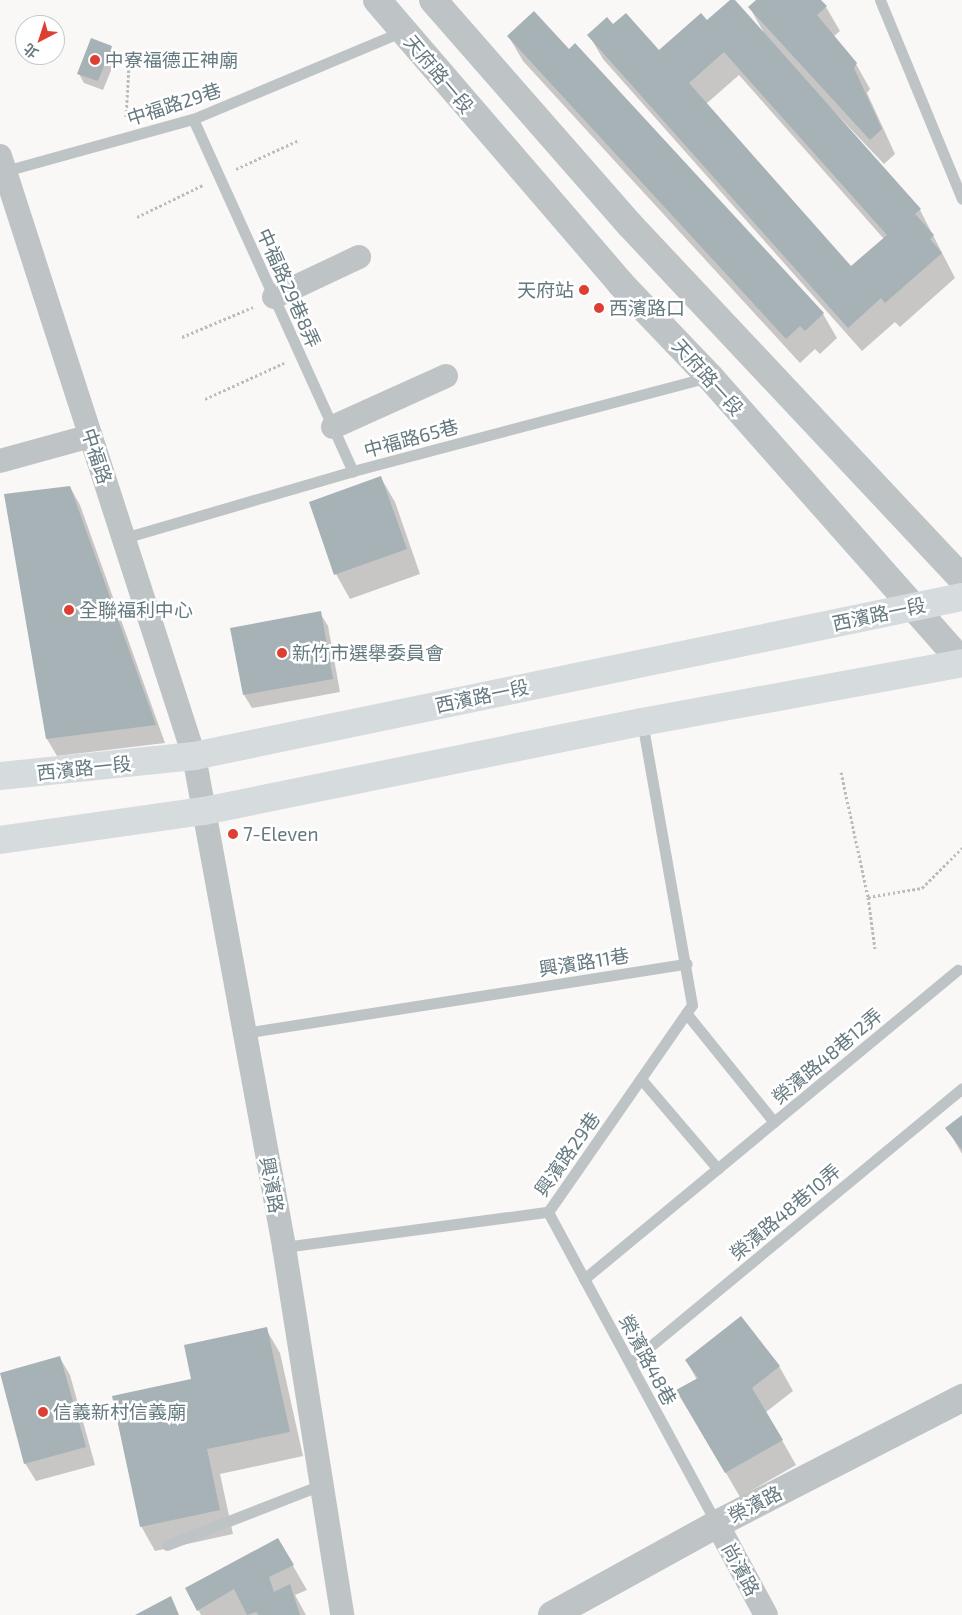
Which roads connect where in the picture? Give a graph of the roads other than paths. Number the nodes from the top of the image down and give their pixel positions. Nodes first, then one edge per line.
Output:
1 (377, 0) edge
2 (433, 0) edge
3 (880, 0) edge
4 (403, 31) junction
5 (193, 119) junction
6 (2, 164) edge
7 (957, 170) edge
8 (962, 199) edge
9 (359, 257) dead end
10 (274, 298) junction
11 (446, 376) dead end
12 (710, 377) junction
13 (333, 427) junction
14 (91, 436) junction
15 (0, 461) edge
16 (353, 472) junction
17 (124, 538) junction
18 (962, 579) edge
19 (962, 597) edge
20 (910, 607) junction
21 (962, 663) edge
22 (642, 722) junction
23 (194, 756) junction
24 (0, 776) edge
25 (204, 811) junction
26 (0, 840) edge
27 (687, 964) junction
28 (958, 970) dead end
29 (686, 1013) junction
30 (244, 1033) junction
31 (641, 1079) junction
32 (962, 1088) edge
33 (774, 1122) junction
34 (718, 1169) junction
35 (548, 1212) junction
36 (284, 1247) junction
37 (584, 1279) junction
38 (630, 1363) junction
39 (962, 1398) edge
40 (321, 1485) junction
41 (717, 1524) junction
42 (167, 1545) dead end
43 (342, 1615) edge
44 (552, 1615) edge
45 (766, 1615) edge

1 - 4 street, 天府路一段
2 - 18 street
3 - 7 lane
4 - 5 lane, 中福路29巷
4 - 12 street, 天府路一段
5 - 6 lane, 中福路29巷
5 - 10 lane, 中福路29巷8弄
6 - 14 street, 中福路
7 - 8 lane
9 - 10 street
10 - 13 lane, 中福路29巷8弄
11 - 13 street
12 - 16 lane, 中福路65巷
12 - 20 street, 天府路一段
13 - 16 lane, 中福路29巷8弄
14 - 15 street
14 - 17 street, 中福路
16 - 17 lane, 中福路65巷
17 - 23 street, 中福路
19 - 20 main road, 西濱路一段
20 - 21 street, 天府路一段
20 - 23 main road, 西濱路一段
21 - 22 main road
22 - 25 main road
22 - 27 lane
23 - 24 main road, 西濱路一段
23 - 25 street, 興濱路
25 - 26 main road
25 - 30 street, 興濱路
27 - 29 lane, 興濱路29巷
27 - 30 lane, 興濱路11巷
28 - 33 lane, 榮濱路48巷12弄
29 - 31 lane, 興濱路29巷
29 - 33 lane
30 - 36 street, 興濱路
31 - 34 lane
31 - 35 lane, 興濱路29巷
32 - 38 lane, 榮濱路48巷10弄
33 - 34 lane, 榮濱路48巷12弄
34 - 37 lane, 榮濱路48巷12弄
35 - 36 lane, 興濱路29巷
35 - 37 lane, 榮濱路48巷
36 - 40 street, 興濱路
37 - 38 lane, 榮濱路48巷
38 - 41 lane, 榮濱路48巷
39 - 41 street, 榮濱路
40 - 42 lane
40 - 43 street, 興濱路
41 - 44 street, 榮濱路
41 - 45 street, 尚濱路

